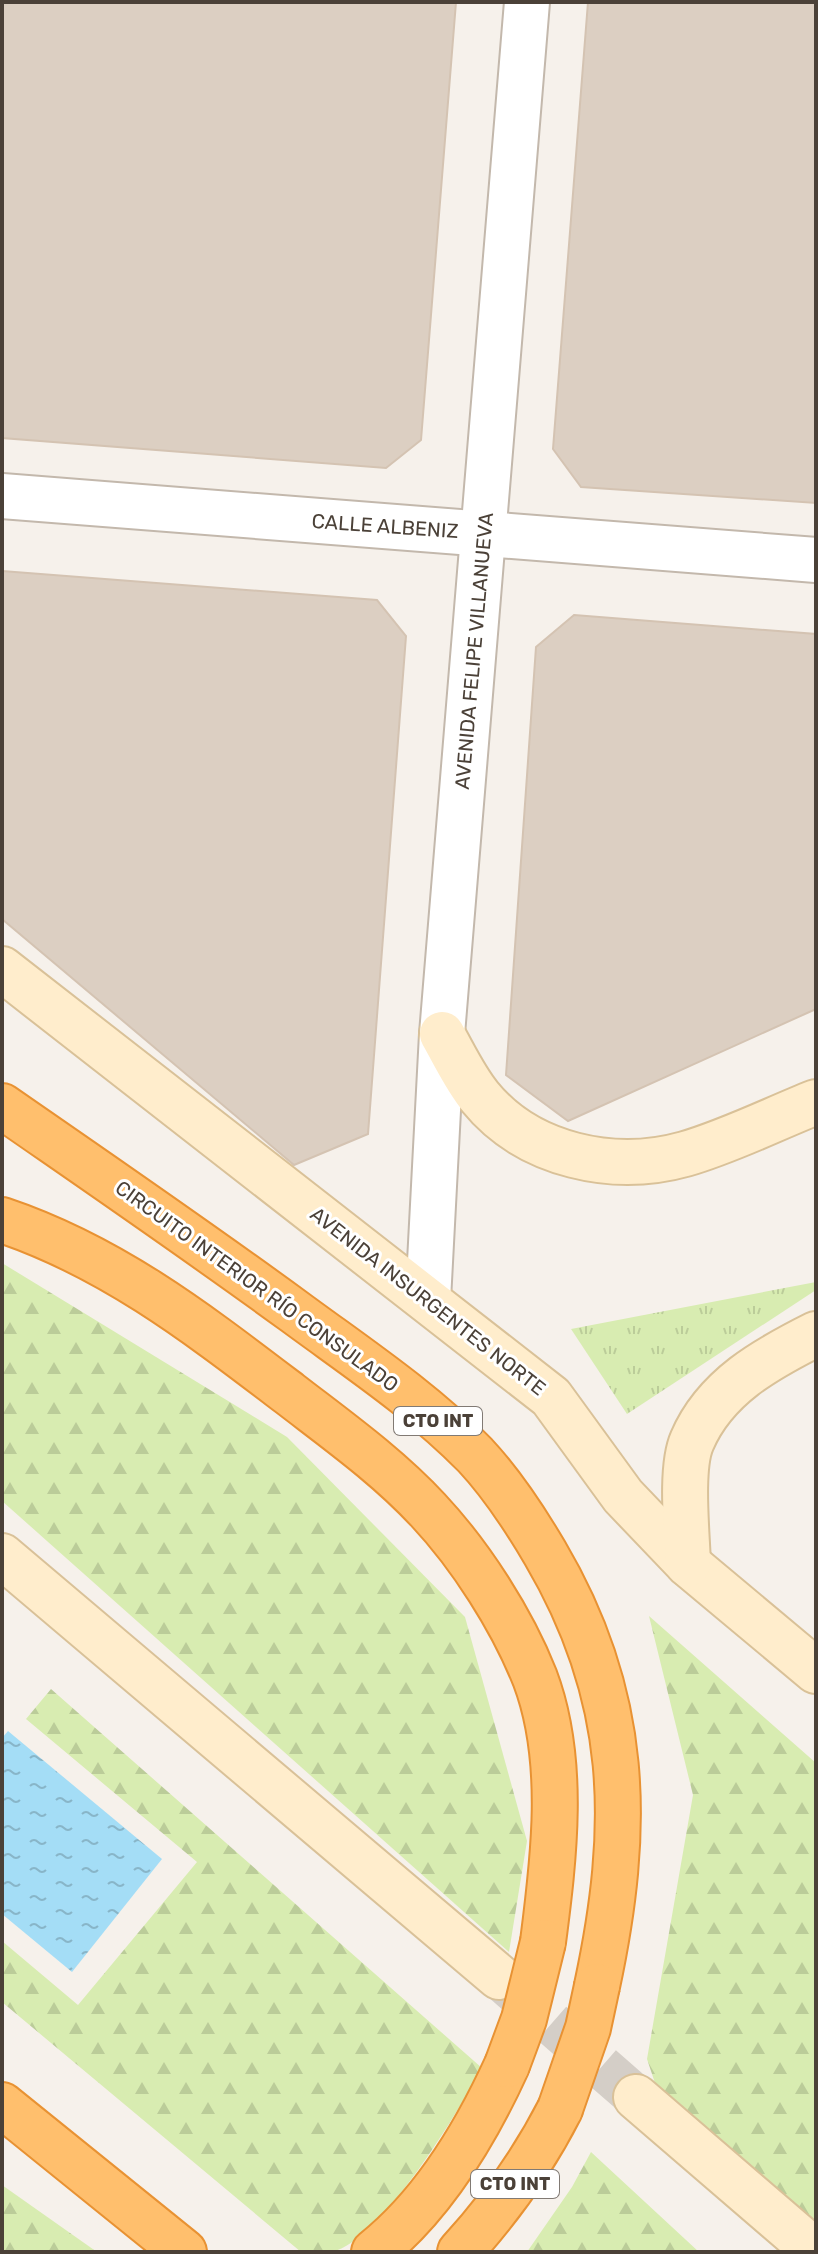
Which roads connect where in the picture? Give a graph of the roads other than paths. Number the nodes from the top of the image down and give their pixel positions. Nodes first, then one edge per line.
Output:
1 (527, 2) edge
2 (2, 496) edge
3 (484, 533) junction
4 (816, 560) edge
5 (2, 969) edge
6 (442, 1034) junction
7 (816, 1102) edge
8 (2, 1106) edge
9 (2, 1220) edge
10 (428, 1300) junction
11 (816, 1334) edge
12 (2, 1556) edge
13 (688, 1564) junction
14 (816, 1671) edge
15 (499, 1977) tunnel mouth
16 (636, 2097) tunnel mouth
17 (2, 2105) edge
18 (184, 2252) edge
19 (374, 2252) edge
20 (460, 2252) edge
21 (816, 2252) edge

1 - 3 street, AVENIDA FELIPE VILLANUEVA
2 - 3 street, CALLE ALBENIZ
3 - 4 street, CALLE ALBENIZ
3 - 6 street, AVENIDA FELIPE VILLANUEVA
5 - 10 main road, AVENIDA INSURGENTES NORTE
6 - 7 main road
6 - 10 street, AVENIDA FELIPE VILLANUEVA
8 - 20 highway, CIRCUITO INTERIOR RÍO CONSULADO / CTO INT, bridge
9 - 19 highway, bridge
10 - 13 main road, AVENIDA INSURGENTES NORTE
11 - 13 main road
12 - 15 main road
13 - 14 main road, AVENIDA INSURGENTES NORTE
16 - 21 main road
17 - 18 highway

